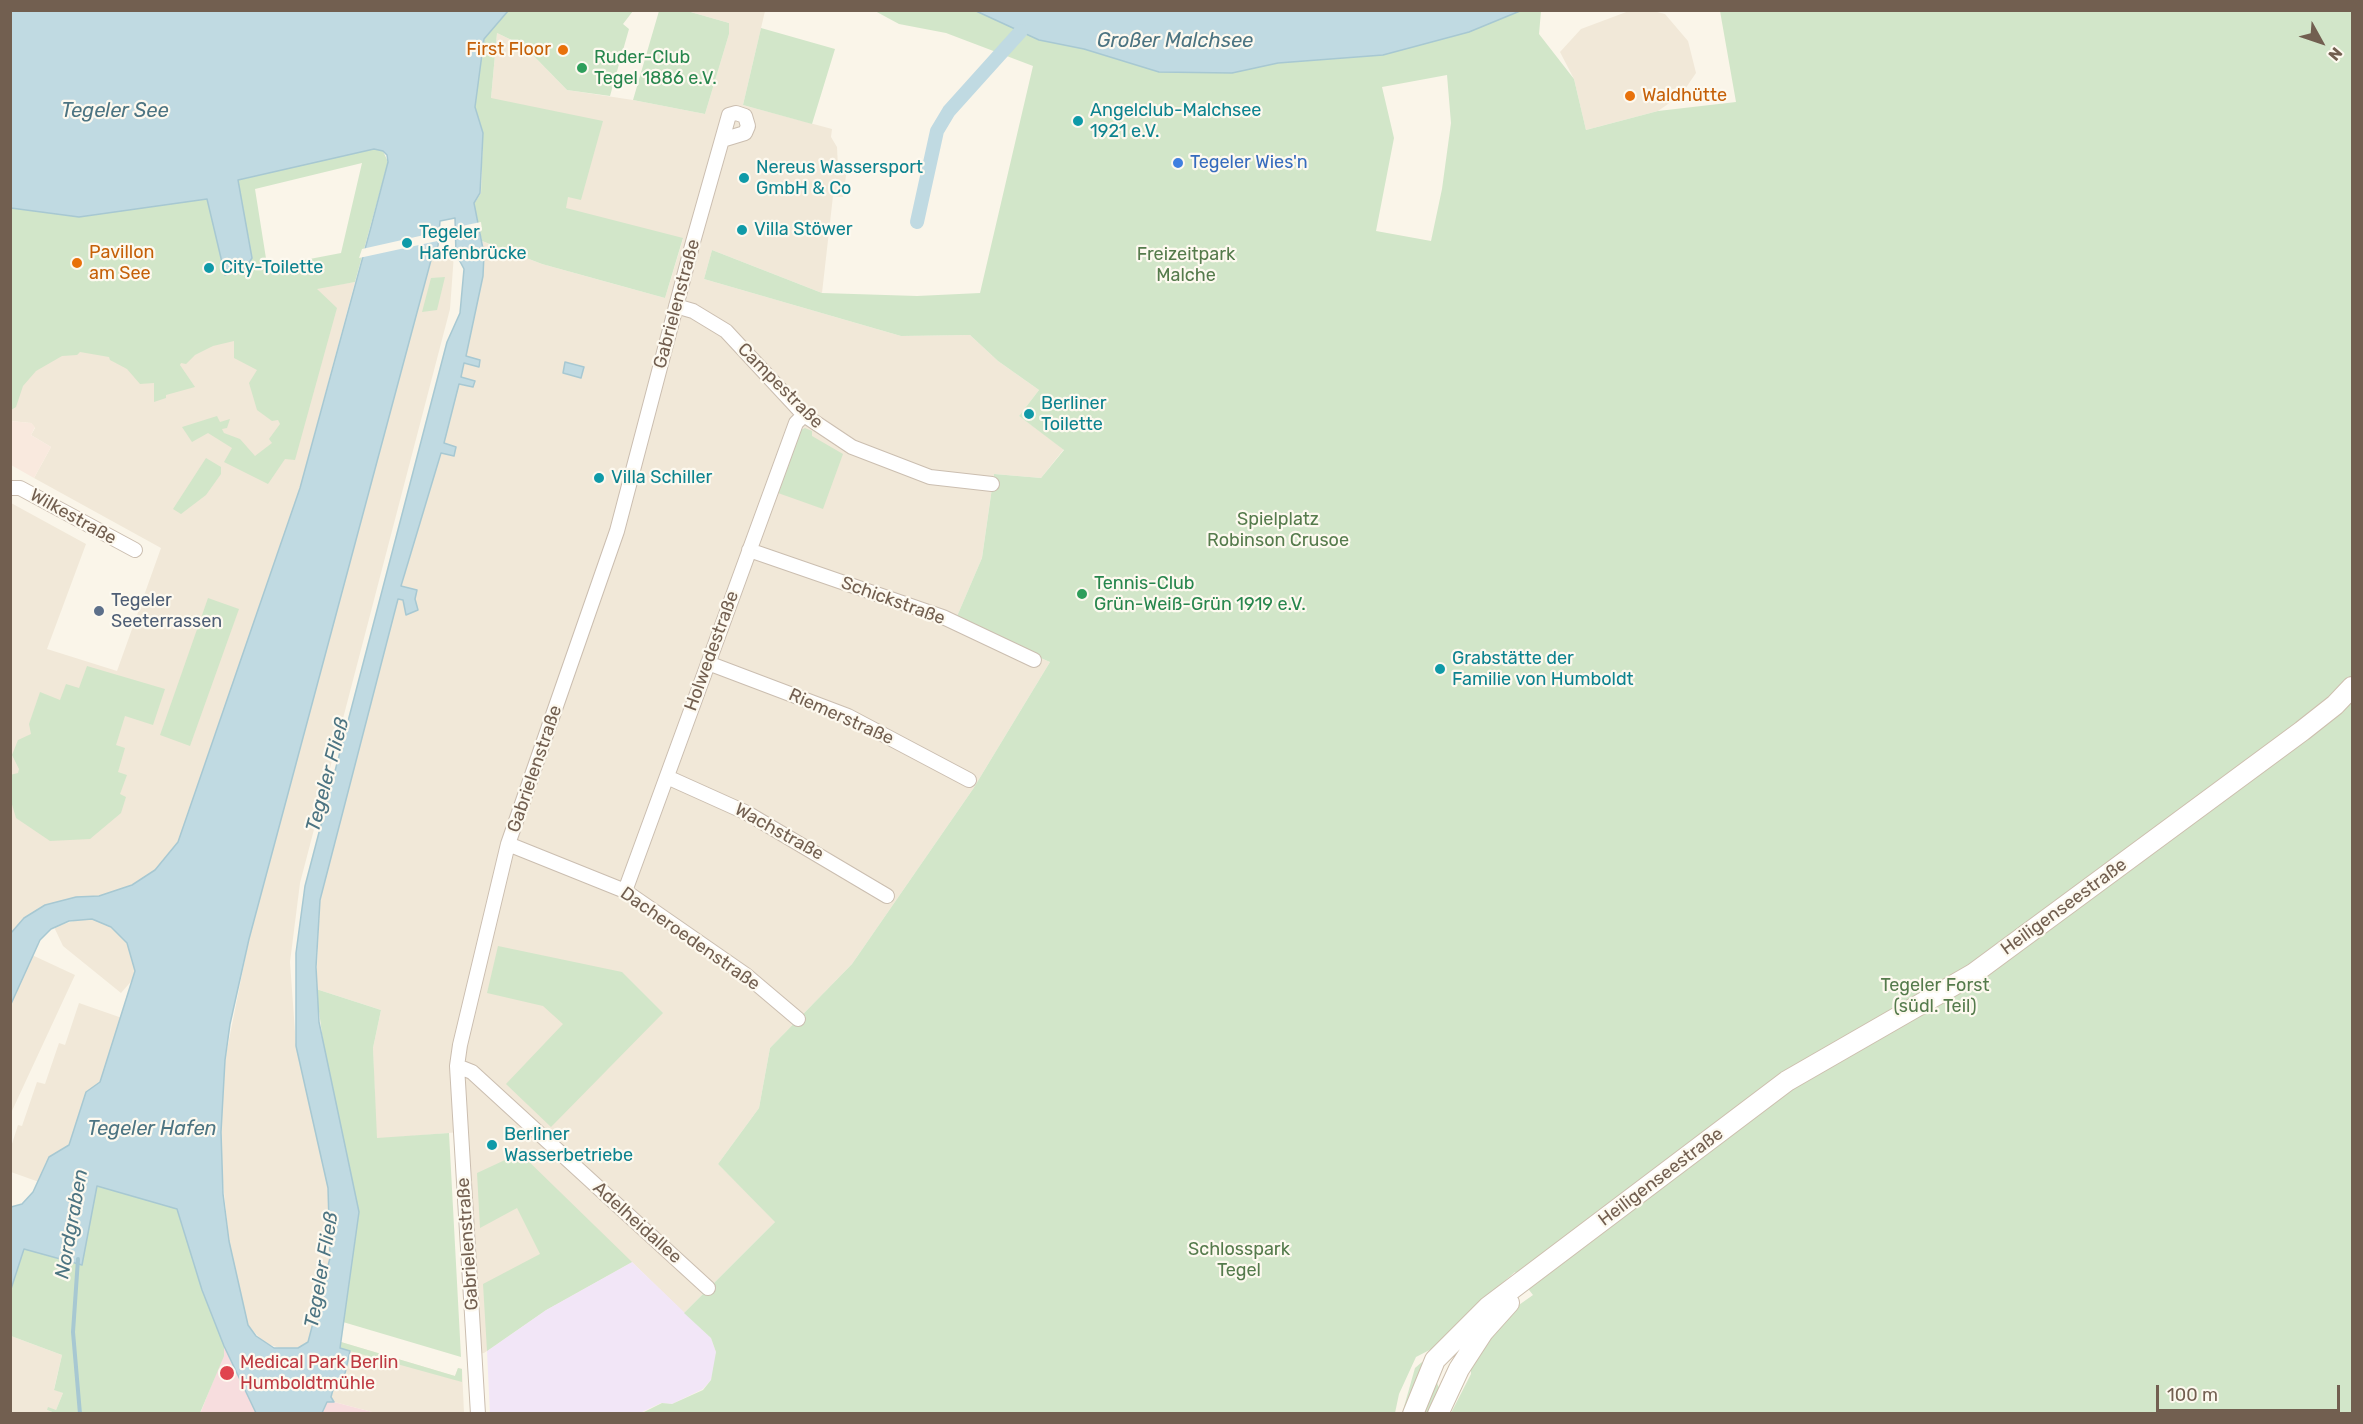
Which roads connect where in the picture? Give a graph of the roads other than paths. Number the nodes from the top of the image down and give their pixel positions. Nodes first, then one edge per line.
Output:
1 (722, 140) junction
2 (676, 306) junction
3 (804, 415) junction
4 (992, 484) dead end
5 (10, 488) edge
6 (135, 550) dead end
7 (749, 550) junction
8 (1034, 660) dead end
9 (708, 663) junction
10 (2352, 687) edge
11 (667, 777) junction
12 (969, 780) dead end
13 (508, 844) junction
14 (626, 891) junction
15 (887, 896) dead end
16 (798, 1019) dead end
17 (457, 1066) junction
18 (1530, 1278) junction
19 (708, 1288) dead end
20 (478, 1413) edge
21 (1413, 1413) edge
22 (1438, 1413) edge

1 - 1 street, Gabrielenstraße
1 - 2 street, Gabrielenstraße
2 - 3 street, Campestraße
2 - 13 street, Gabrielenstraße
3 - 4 street, Campestraße
3 - 7 street, Holwedestraße
5 - 6 street, Wilkestraße
7 - 8 street, Schickstraße
7 - 9 street, Holwedestraße
9 - 11 street, Holwedestraße
9 - 12 street, Riemerstraße
10 - 18 main road, Heiligenseestraße
11 - 14 street, Holwedestraße
11 - 15 street, Wachstraße
13 - 14 street, Dacheroedenstraße
13 - 17 street, Gabrielenstraße
14 - 16 street, Dacheroedenstraße
17 - 19 street, Adelheidallee
17 - 20 street, Gabrielenstraße
18 - 21 main road, Heiligenseestraße
18 - 22 main road, Heiligenseestraße

